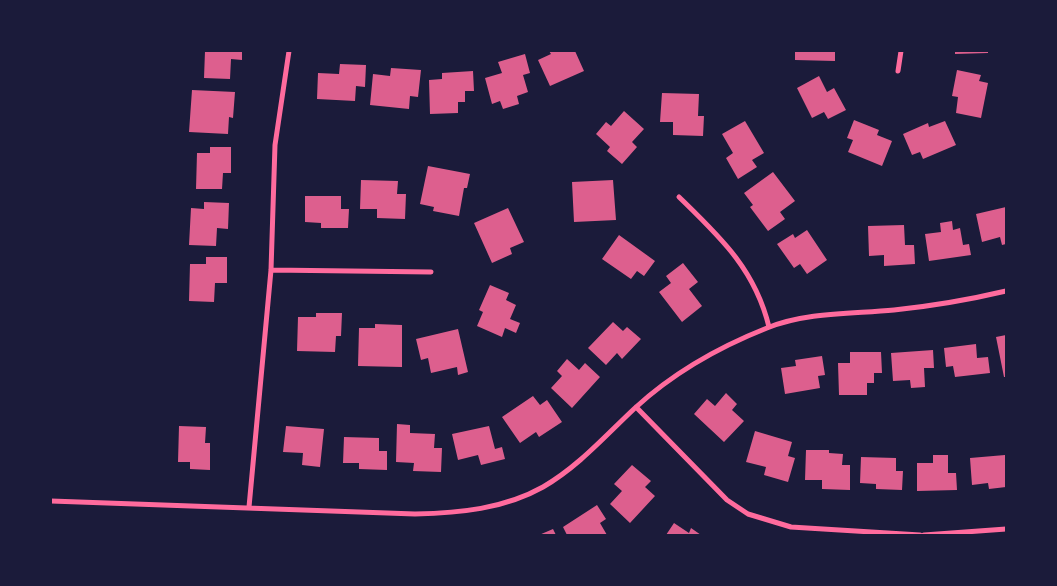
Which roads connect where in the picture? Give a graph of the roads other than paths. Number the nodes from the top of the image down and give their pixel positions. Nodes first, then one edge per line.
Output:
1 (289, 51) edge
2 (901, 51) edge
3 (898, 71) dead end
4 (679, 197) dead end
5 (271, 270) junction
6 (431, 272) dead end
7 (1006, 291) edge
8 (769, 327) junction
9 (636, 407) junction
10 (51, 502) edge
11 (249, 507) junction
12 (1006, 529) edge
13 (922, 535) edge

1 - 5 street
2 - 3 street
4 - 8 street
5 - 6 street
5 - 11 street
7 - 8 street
8 - 9 street
9 - 11 street
9 - 13 street
10 - 11 street
12 - 13 street

